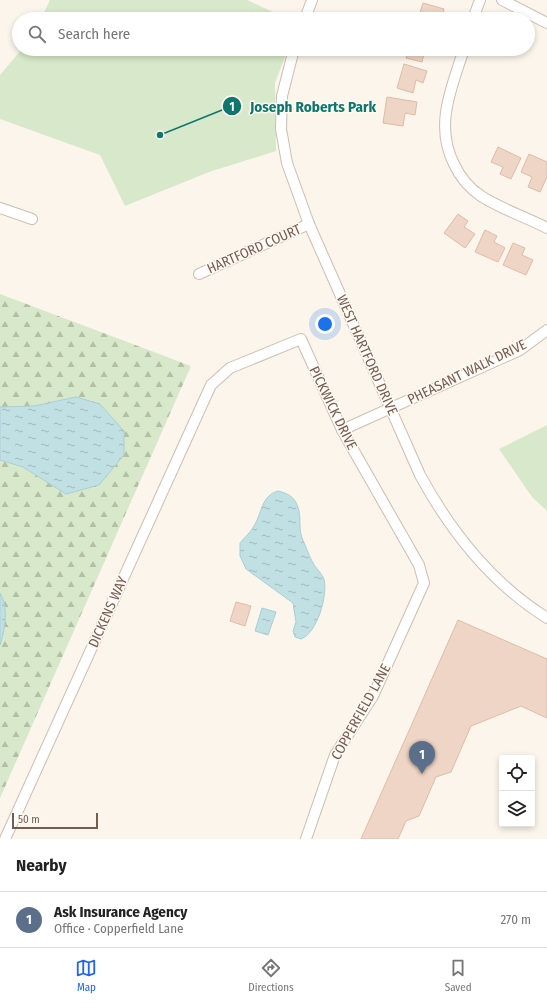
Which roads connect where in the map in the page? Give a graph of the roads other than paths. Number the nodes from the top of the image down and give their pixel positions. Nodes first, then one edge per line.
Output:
1 (312, 0) edge
2 (480, 0) edge
3 (502, 0) edge
4 (308, 12) edge
5 (476, 12) edge
6 (525, 12) edge
7 (535, 17) edge
8 (547, 23) edge
9 (292, 56) edge
10 (462, 56) edge
11 (0, 208) edge
12 (32, 219) dead end
13 (309, 224) junction
14 (547, 228) edge
15 (198, 274) dead end
16 (547, 330) edge
17 (211, 385) joint
18 (391, 408) junction
19 (342, 430) junction
20 (419, 565) joint
21 (547, 618) edge
22 (6, 839) edge
23 (306, 839) edge

1 - 4 street
2 - 5 street
3 - 6 street
7 - 8 street
9 - 13 street, WEST HARTFORD DRIVE
10 - 14 street
11 - 12 street
13 - 15 street, HARTFORD COURT
13 - 18 street, WEST HARTFORD DRIVE
16 - 18 street, PHEASANT WALK DRIVE
17 - 19 street, PICKWICK DRIVE
17 - 22 street, DICKENS WAY
18 - 19 street, PHEASANT WALK DRIVE
18 - 21 street, WEST HARTFORD DRIVE
19 - 20 street, PICKWICK DRIVE
20 - 23 street, COPPERFIELD LANE

